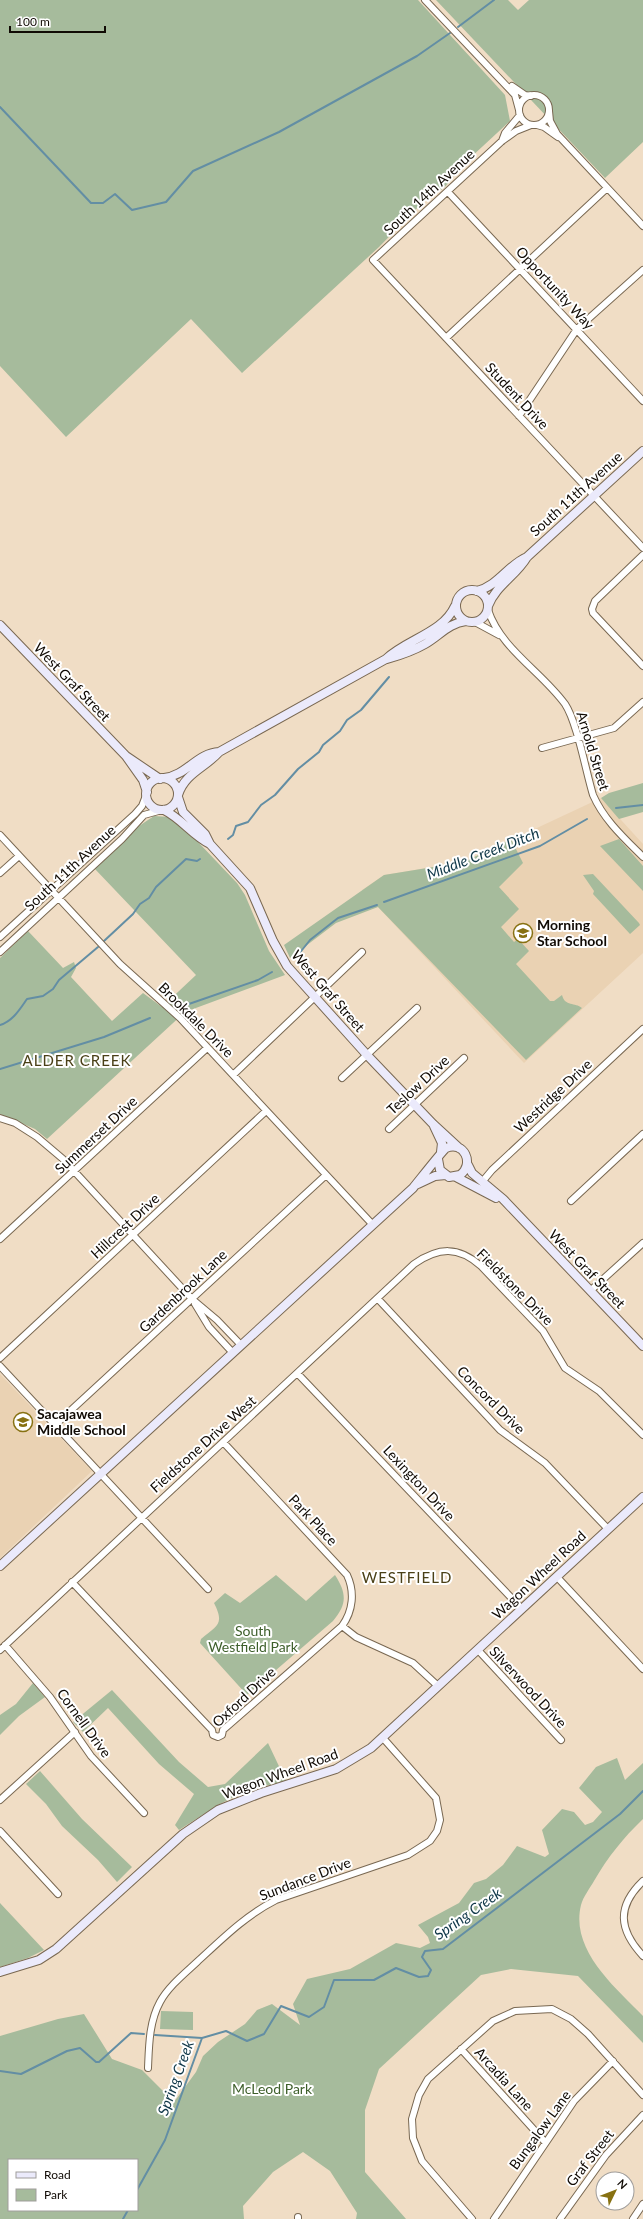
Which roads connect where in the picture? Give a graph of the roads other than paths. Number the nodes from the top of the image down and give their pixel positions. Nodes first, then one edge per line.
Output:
1 (425, 0) edge
2 (501, 78) junction
3 (531, 96) junction
4 (549, 111) junction
5 (520, 112) junction
6 (533, 125) junction
7 (502, 141) junction
8 (564, 142) junction
9 (607, 188) junction
10 (448, 192) junction
11 (643, 226) edge
12 (373, 260) joint
13 (521, 269) junction
14 (643, 270) edge
15 (577, 329) junction
16 (446, 338) junction
17 (643, 401) edge
18 (519, 416) junction
19 (643, 451) edge
20 (593, 496) junction
21 (643, 548) edge
22 (643, 555) edge
23 (527, 557) junction
24 (477, 591) junction
25 (455, 606) junction
26 (488, 608) junction
27 (466, 622) junction
28 (476, 622) junction
29 (0, 625) edge
30 (501, 636) junction
31 (386, 659) junction
32 (643, 666) edge
33 (643, 702) edge
34 (577, 739) junction
35 (542, 748) dead end
36 (219, 752) junction
37 (126, 756) junction
38 (161, 779) junction
39 (147, 792) junction
40 (178, 796) junction
41 (163, 810) junction
42 (0, 835) edge
43 (210, 844) junction
44 (19, 856) junction
45 (643, 857) edge
46 (0, 873) edge
47 (51, 890) junction
48 (58, 898) junction
49 (0, 937) edge
50 (0, 952) edge
51 (362, 952) dead end
52 (314, 998) junction
53 (417, 1008) dead end
54 (643, 1029) edge
55 (207, 1048) junction
56 (367, 1055) junction
57 (464, 1058) dead end
58 (233, 1075) junction
59 (342, 1078) dead end
60 (415, 1105) junction
61 (266, 1111) junction
62 (0, 1118) edge
63 (433, 1124) junction
64 (389, 1129) dead end
65 (642, 1137) edge
66 (459, 1148) junction
67 (439, 1156) junction
68 (468, 1165) junction
69 (75, 1171) junction
70 (326, 1175) junction
71 (446, 1175) junction
72 (456, 1177) junction
73 (482, 1182) junction
74 (413, 1188) junction
75 (571, 1201) dead end
76 (512, 1209) junction
77 (373, 1225) junction
78 (134, 1235) junction
79 (0, 1239) edge
80 (643, 1243) edge
81 (424, 1258) joint
82 (590, 1291) junction
83 (192, 1299) junction
84 (378, 1299) junction
85 (241, 1345) junction
86 (643, 1346) edge
87 (233, 1353) junction
88 (0, 1358) edge
89 (0, 1366) edge
90 (298, 1374) junction
91 (55, 1425) junction
92 (643, 1435) edge
93 (223, 1442) junction
94 (101, 1474) junction
95 (643, 1497) edge
96 (141, 1517) junction
97 (608, 1529) junction
98 (0, 1566) edge
99 (557, 1577) junction
100 (72, 1582) junction
101 (208, 1588) dead end
102 (522, 1610) junction
103 (342, 1626) junction
104 (2, 1648) edge
105 (478, 1650) junction
106 (643, 1669) edge
107 (438, 1686) junction
108 (75, 1732) junction
109 (383, 1738) junction
110 (562, 1740) dead end
111 (0, 1800) edge
112 (144, 1813) dead end
113 (0, 1831) edge
114 (643, 1881) edge
115 (58, 1894) dead end
116 (643, 1956) edge
117 (0, 1972) edge
118 (461, 2049) junction
119 (612, 2061) junction
120 (148, 2068) dead end
121 (643, 2095) edge
122 (643, 2115) edge
123 (545, 2142) junction
124 (643, 2204) edge
125 (472, 2219) edge
126 (494, 2219) edge
127 (560, 2219) edge
128 (633, 2219) edge

1 - 2 street
2 - 3 street
2 - 5 street
3 - 4 street
3 - 5 street
4 - 6 street
4 - 8 street
5 - 6 street
5 - 7 street, South 14th Avenue
6 - 7 street, South 14th Avenue
6 - 8 street
7 - 10 street, South 14th Avenue
8 - 9 street
9 - 11 street
9 - 13 street
10 - 12 street, South 14th Avenue
10 - 13 street, Opportunity Way
12 - 16 street, Student Drive
13 - 15 street, Opportunity Way
13 - 16 street
14 - 15 street
15 - 17 street, Opportunity Way
15 - 18 street
16 - 18 street, Student Drive
18 - 20 street, Student Drive
19 - 20 street, South 11th Avenue
20 - 21 street, Student Drive
20 - 23 street, South 11th Avenue
22 - 32 street
23 - 24 street, South 11th Avenue
23 - 26 street, South 11th Avenue
24 - 25 street
24 - 26 street
25 - 27 street
25 - 31 street
26 - 28 street
26 - 30 street, Arnold Street
27 - 28 street
27 - 31 street
28 - 30 street, Arnold Street
29 - 37 street, West Graf Street
30 - 34 street, Arnold Street
31 - 36 street
33 - 34 street
34 - 35 street
34 - 45 street, Arnold Street
36 - 38 street
36 - 40 street
37 - 38 street, West Graf Street
37 - 39 street, West Graf Street
38 - 39 street
38 - 40 street, West Graf Street
39 - 41 street, West Graf Street
39 - 47 street, South 11th Avenue
40 - 41 street
40 - 43 street, West Graf Street
41 - 43 street, West Graf Street
41 - 48 street, South 11th Avenue
42 - 44 street, Brookdale Drive
43 - 52 street, West Graf Street
44 - 46 street
44 - 47 street, Brookdale Drive
47 - 48 street, Brookdale Drive
47 - 49 street, South 11th Avenue
48 - 50 street, South 11th Avenue
48 - 55 street, Brookdale Drive
51 - 52 street
52 - 56 street, West Graf Street
52 - 58 street
53 - 56 street
54 - 73 street, Westridge Drive
55 - 58 street, Brookdale Drive
55 - 69 street, Summerset Drive
56 - 59 street
56 - 60 street, West Graf Street
57 - 60 street, Teslow Drive
58 - 61 street, Brookdale Drive
60 - 63 street, West Graf Street
60 - 64 street, Teslow Drive
61 - 70 street, Brookdale Drive
61 - 78 street, Hillcrest Drive
62 - 69 street
63 - 66 street, West Graf Street
63 - 67 street, West Graf Street
65 - 75 street
66 - 67 street
66 - 68 street
67 - 71 street
67 - 74 street
68 - 72 street
68 - 73 street, West Graf Street
69 - 78 street
69 - 79 street, Summerset Drive
70 - 77 street, Brookdale Drive
70 - 83 street, Gardenbrook Lane
71 - 72 street
71 - 74 street
72 - 76 street, West Graf Street
73 - 76 street, West Graf Street
74 - 77 street
76 - 82 street, West Graf Street
77 - 85 street
78 - 83 street
78 - 88 street, Hillcrest Drive
80 - 82 street
81 - 84 street, Fieldstone Drive West
81 - 92 street, Fieldstone Drive
82 - 86 street, West Graf Street
83 - 85 street
83 - 87 street
83 - 91 street, Gardenbrook Lane
84 - 90 street, Fieldstone Drive West
84 - 97 street, Concord Drive
85 - 87 street
87 - 94 street
89 - 91 street
90 - 93 street, Fieldstone Drive West
90 - 102 street, Lexington Drive
91 - 94 street
93 - 96 street, Fieldstone Drive West
93 - 103 street, Park Place
94 - 96 street
94 - 98 street
95 - 97 street, Wagon Wheel Road
96 - 100 street, Fieldstone Drive West
96 - 101 street
97 - 99 street, Wagon Wheel Road
99 - 102 street, Wagon Wheel Road
99 - 106 street
100 - 103 street, Oxford Drive
100 - 104 street, Fieldstone Drive West
102 - 105 street, Wagon Wheel Road
103 - 107 street
104 - 108 street, Cornell Drive
105 - 107 street, Wagon Wheel Road
105 - 110 street, Silverwood Drive
107 - 109 street, Wagon Wheel Road
108 - 111 street
108 - 112 street, Cornell Drive
109 - 117 street, Wagon Wheel Road
109 - 120 street, Sundance Drive
113 - 115 street
114 - 116 street
118 - 119 street
118 - 123 street, Arcadia Lane
118 - 125 street
119 - 121 street
119 - 123 street, Bungalow Lane
122 - 127 street, Graf Street
123 - 126 street, Bungalow Lane
124 - 128 street

